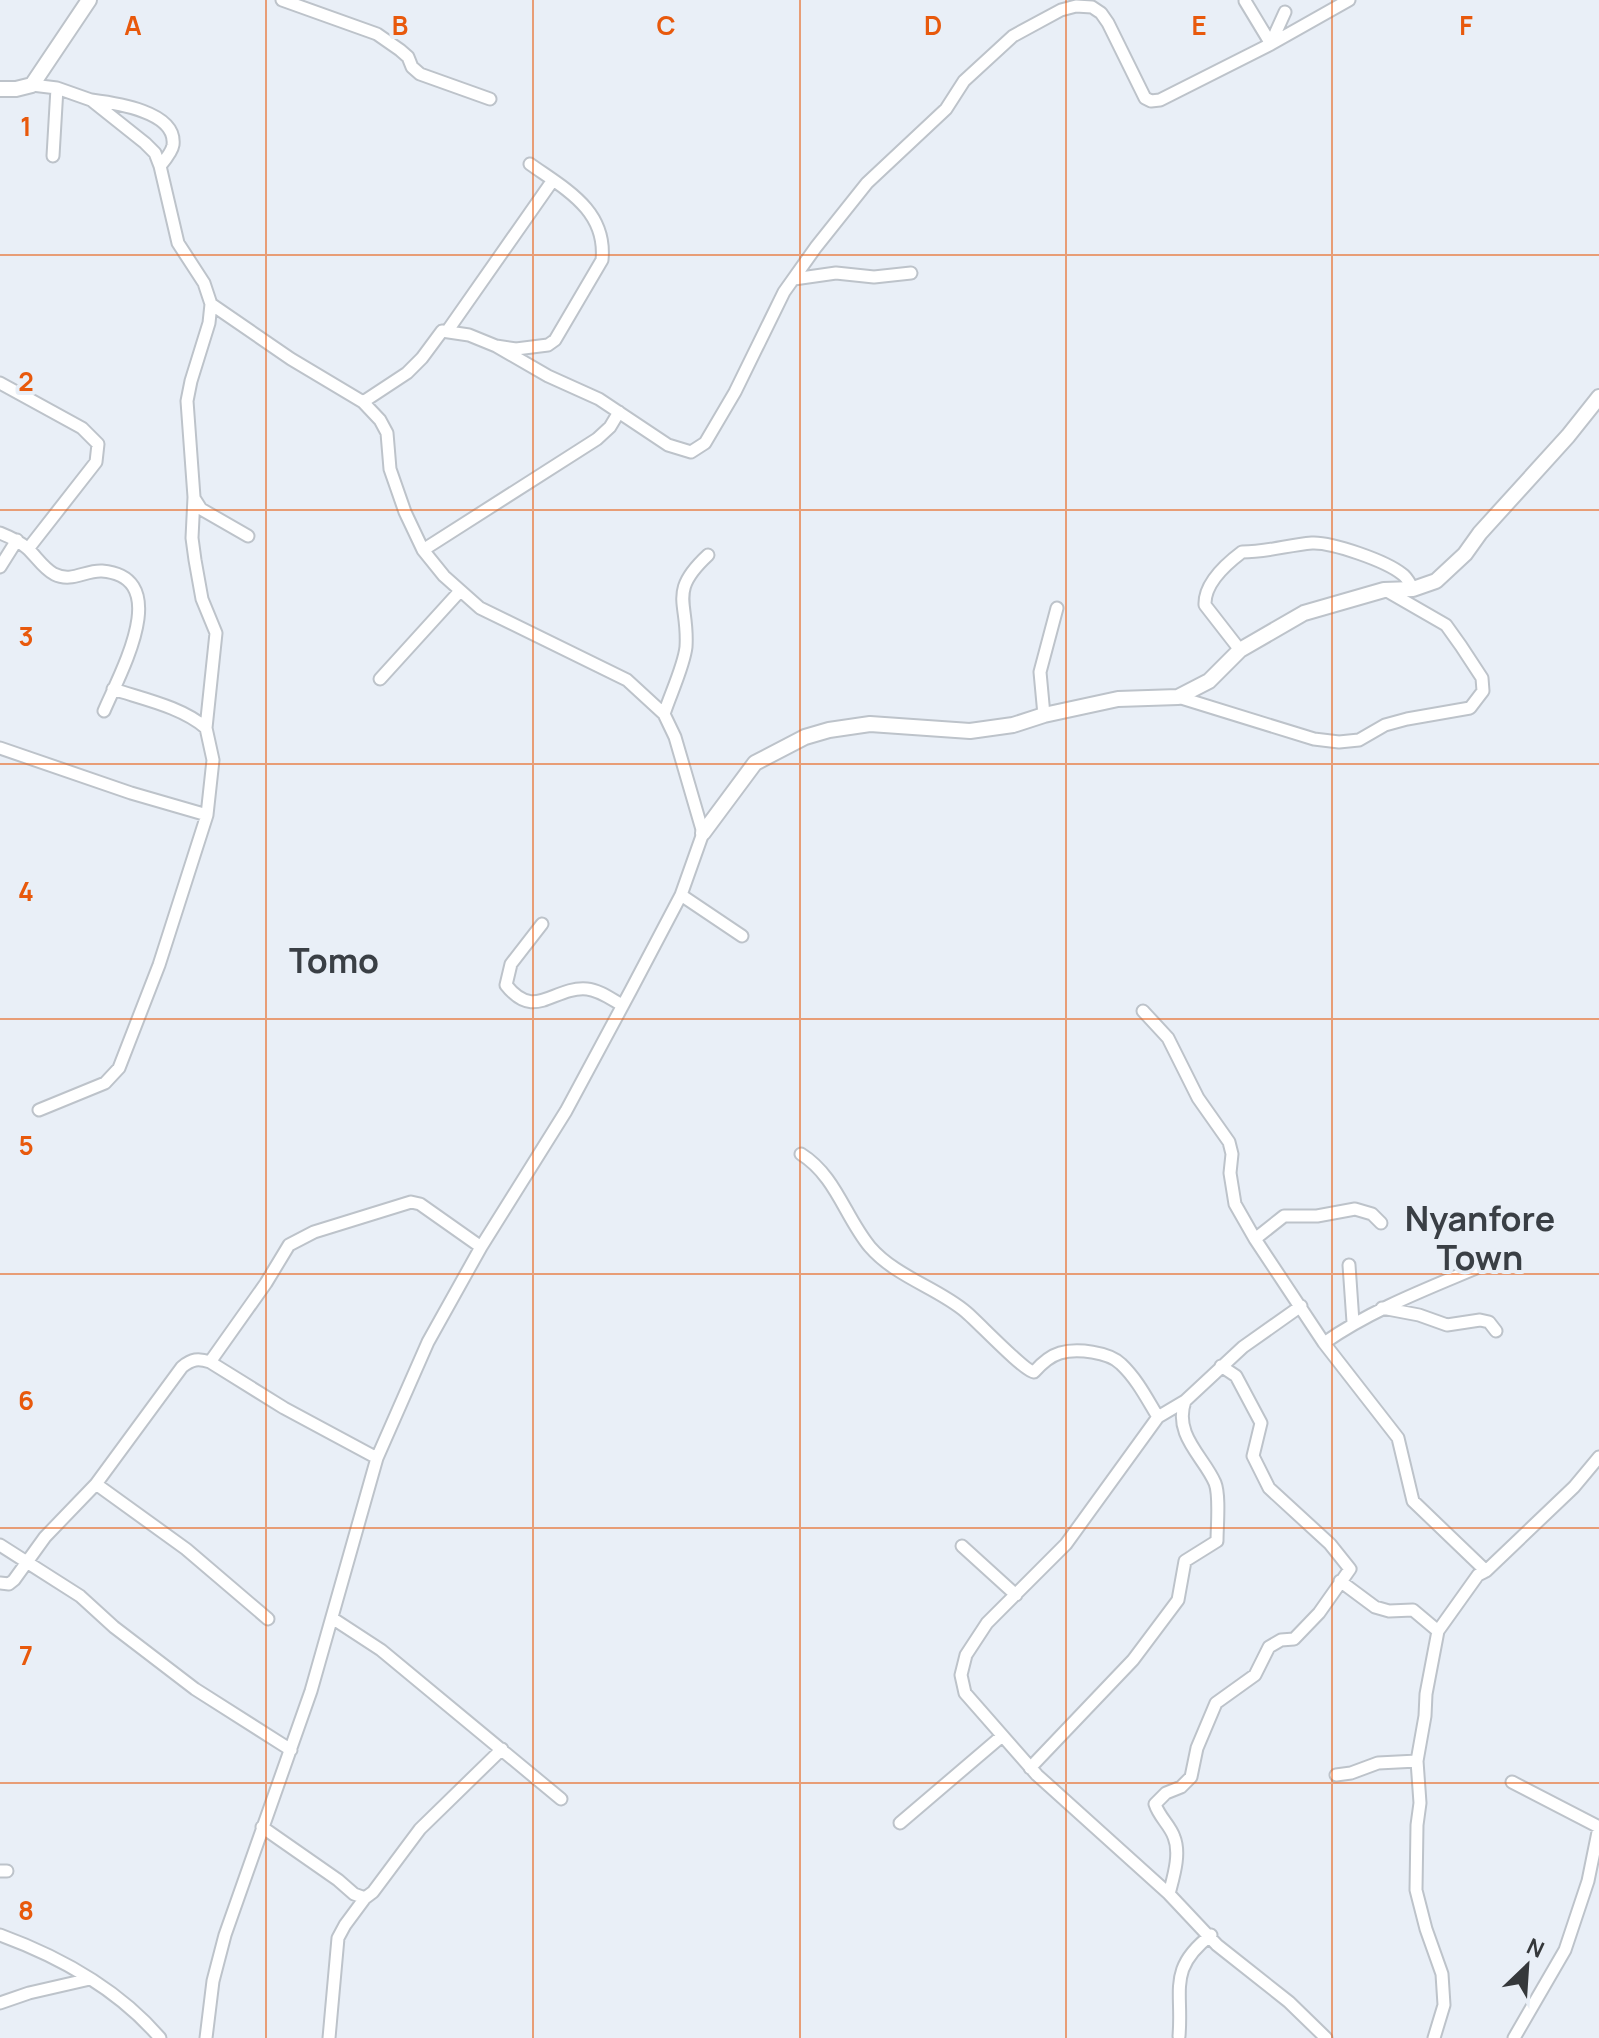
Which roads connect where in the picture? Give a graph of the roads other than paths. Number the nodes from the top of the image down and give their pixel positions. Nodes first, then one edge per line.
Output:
1 (89, 0) edge
2 (282, 0) edge
3 (1349, 0) edge
4 (1245, 1) edge
5 (1285, 12) dead end
6 (1271, 44) junction
7 (32, 85) junction
8 (57, 88) junction
9 (0, 89) edge
10 (490, 99) dead end
11 (91, 100) junction
12 (53, 156) dead end
13 (530, 164) dead end
14 (160, 166) junction
15 (553, 180) junction
16 (911, 273) dead end
17 (794, 279) junction
18 (211, 304) junction
19 (448, 330) junction
20 (496, 346) junction
21 (0, 383) edge
22 (1599, 397) edge
23 (363, 402) junction
24 (619, 412) junction
25 (194, 497) junction
26 (0, 533) edge
27 (248, 536) dead end
28 (17, 540) junction
29 (28, 549) junction
30 (423, 550) junction
31 (708, 555) dead end
32 (0, 567) edge
33 (1413, 589) junction
34 (1384, 590) junction
35 (460, 591) junction
36 (1057, 608) dead end
37 (1240, 650) junction
38 (380, 679) dead end
39 (113, 689) junction
40 (1178, 697) junction
41 (104, 711) dead end
42 (664, 714) junction
43 (1044, 715) junction
44 (206, 728) junction
45 (0, 748) edge
46 (207, 815) junction
47 (703, 833) junction
48 (681, 895) junction
49 (542, 924) dead end
50 (742, 936) dead end
51 (622, 1005) junction
52 (1143, 1011) dead end
53 (39, 1110) dead end
54 (801, 1154) dead end
55 (1381, 1223) dead end
56 (1255, 1239) junction
57 (481, 1247) junction
58 (1488, 1263) dead end
59 (1349, 1265) dead end
60 (1301, 1306) junction
61 (1381, 1308) junction
62 (1353, 1322) junction
63 (1496, 1331) dead end
64 (1324, 1343) junction
65 (210, 1362) junction
66 (1221, 1366) junction
67 (1185, 1401) junction
68 (1158, 1417) junction
69 (1599, 1457) edge
70 (377, 1458) junction
71 (96, 1484) junction
72 (0, 1545) edge
73 (962, 1546) dead end
74 (28, 1560) junction
75 (1486, 1571) junction
76 (1340, 1581) junction
77 (0, 1583) edge
78 (1016, 1595) junction
79 (332, 1618) junction
80 (268, 1619) dead end
81 (1438, 1631) junction
82 (1002, 1736) junction
83 (502, 1749) junction
84 (291, 1750) junction
85 (1417, 1761) junction
86 (1030, 1768) junction
87 (1336, 1775) dead end
88 (1512, 1782) dead end
89 (561, 1799) dead end
90 (900, 1823) dead end
91 (262, 1827) junction
92 (1599, 1827) edge
93 (1169, 1894) junction
94 (365, 1898) junction
95 (0, 1935) edge
96 (1211, 1935) junction
97 (90, 1979) junction
98 (0, 2003) edge
99 (1179, 2036) edge
100 (160, 2038) edge
101 (206, 2038) edge
102 (329, 2038) edge
103 (1326, 2038) edge
104 (1434, 2038) edge
105 (1514, 2038) edge

1 - 7 street
2 - 10 street
3 - 6 street
4 - 6 street
5 - 6 street
6 - 17 street
7 - 8 street
7 - 9 street
8 - 11 street
8 - 12 street
11 - 14 street
11 - 14 street
13 - 15 street
14 - 18 street
15 - 19 street
15 - 20 street
16 - 17 street
17 - 24 street
18 - 23 street
18 - 25 street
19 - 20 street
19 - 23 street
20 - 24 street
21 - 29 street
22 - 33 street
23 - 30 street
24 - 30 street
25 - 27 street
25 - 44 street
26 - 28 street
28 - 29 street
28 - 32 street
29 - 39 street
30 - 35 street
31 - 42 street
33 - 34 street
33 - 37 street
34 - 37 street
34 - 40 street
35 - 38 street
35 - 42 street
36 - 43 street
37 - 40 street
39 - 41 street
39 - 44 street
40 - 43 street
42 - 47 street
43 - 47 street
44 - 46 street
45 - 46 street
46 - 53 street
47 - 48 street
48 - 50 street
48 - 51 street
49 - 51 street
51 - 57 street
52 - 56 street
54 - 68 street
55 - 56 street
56 - 60 street
57 - 65 street
57 - 70 street
58 - 61 street
59 - 62 street
60 - 64 street
60 - 66 street
61 - 62 street
61 - 63 street
62 - 64 street
64 - 75 street
65 - 70 street
65 - 71 street
66 - 67 street
66 - 76 street
67 - 68 street
67 - 86 street
68 - 78 street
69 - 75 street
70 - 79 street
71 - 74 street
71 - 80 street
72 - 74 street
73 - 78 street
74 - 77 street
74 - 84 street
75 - 81 street
76 - 81 street
76 - 93 street
78 - 82 street
79 - 83 street
79 - 84 street
81 - 85 street
82 - 86 street
82 - 90 street
83 - 89 street
83 - 94 street
84 - 91 street
85 - 87 street
85 - 104 street
86 - 93 street
88 - 92 street
91 - 94 street
91 - 101 street
92 - 105 street
93 - 96 street
94 - 102 street
95 - 97 street
96 - 99 street
96 - 103 street
97 - 98 street
97 - 100 street

